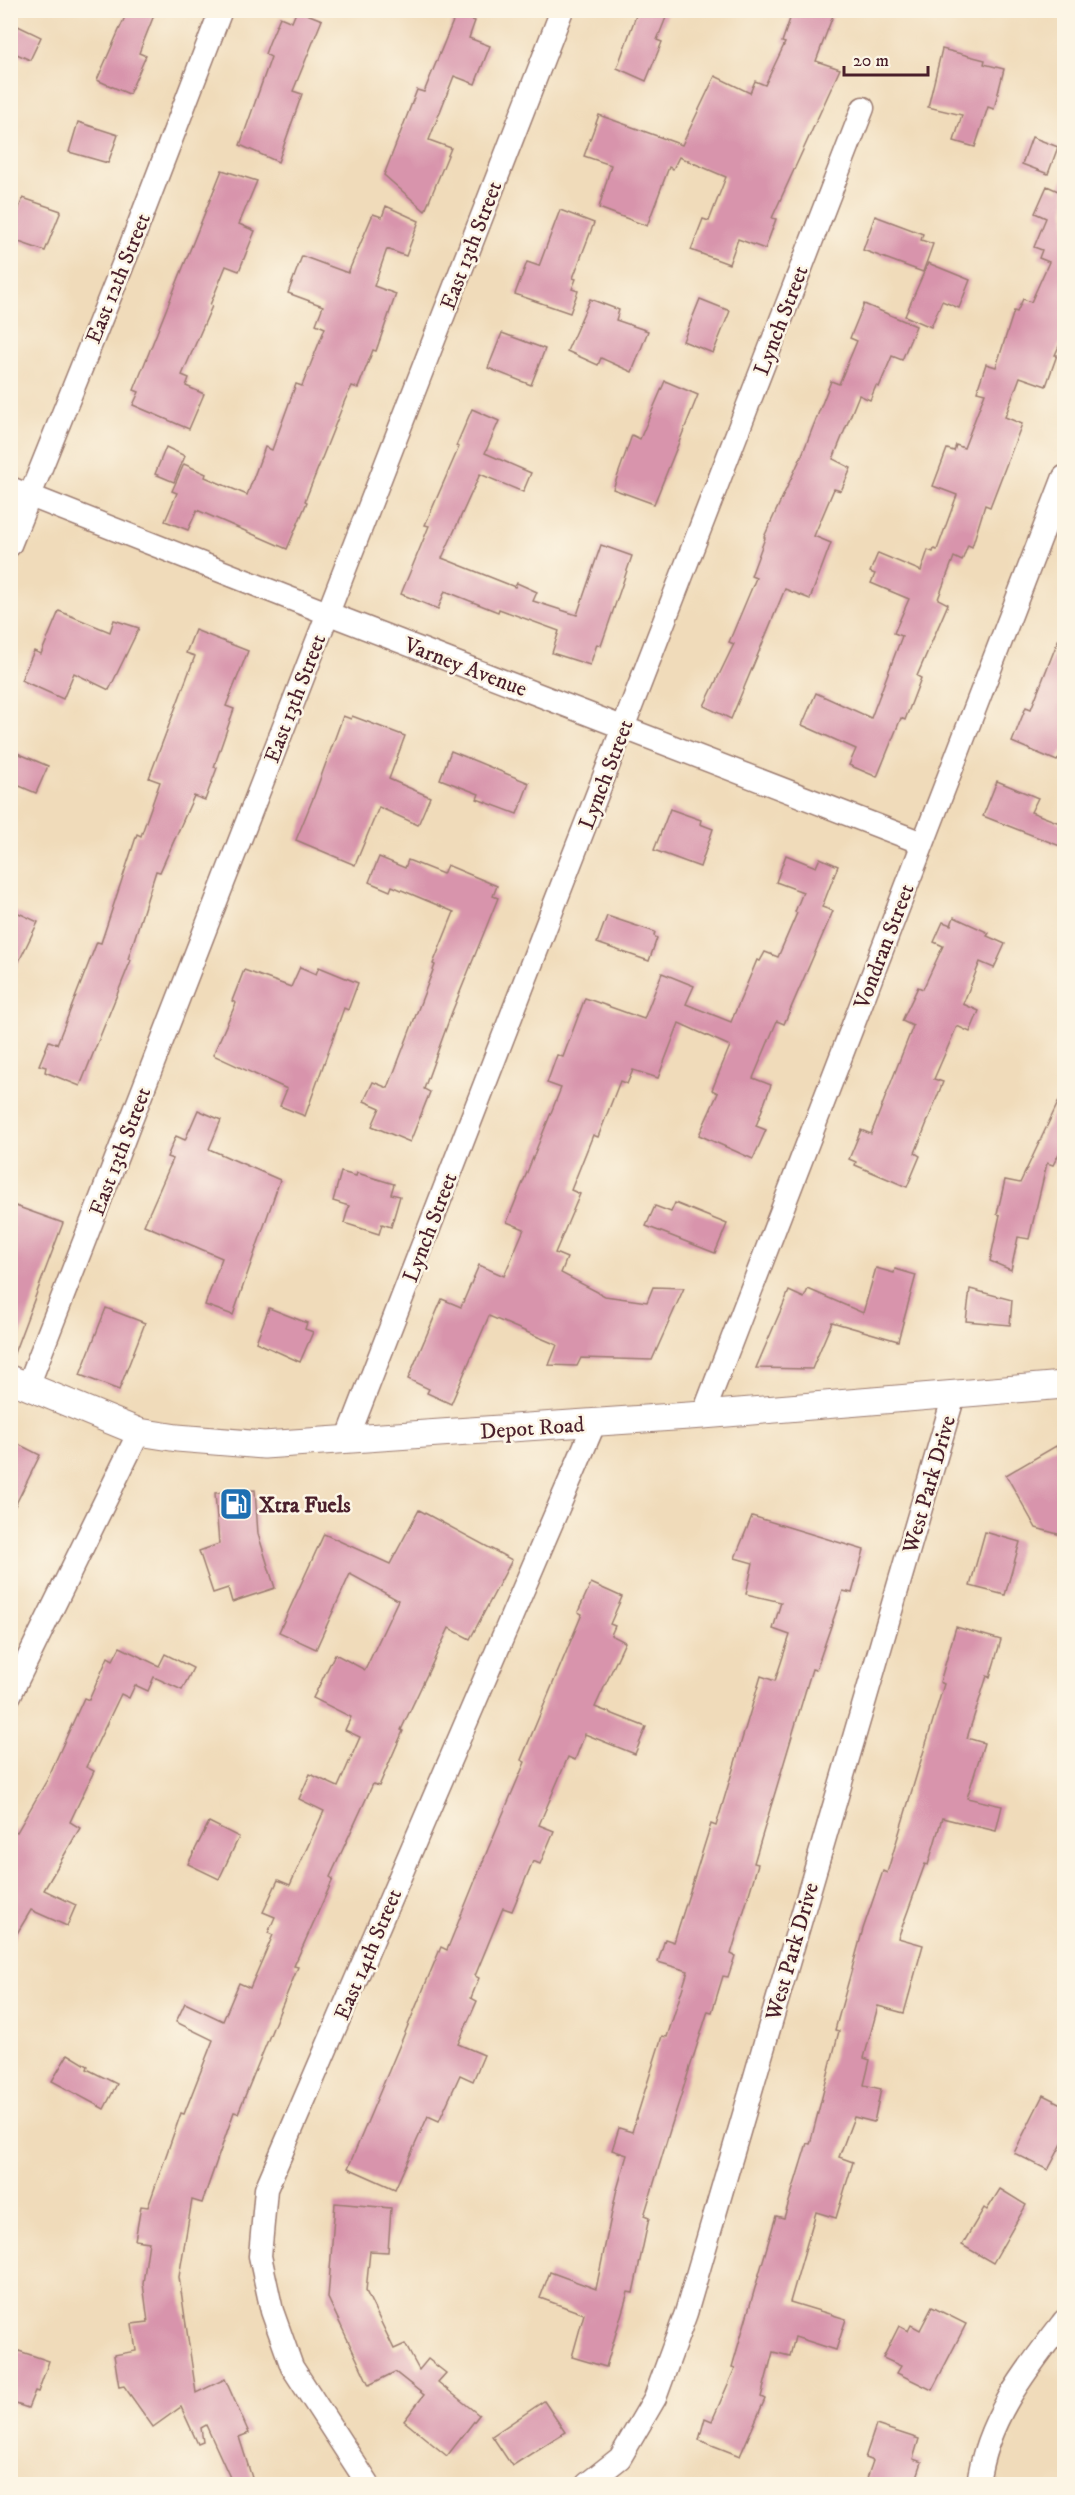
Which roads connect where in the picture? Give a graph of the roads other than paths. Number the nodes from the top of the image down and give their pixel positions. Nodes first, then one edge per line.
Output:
1 (221, 10) edge
2 (562, 10) edge
3 (863, 108) dead end
4 (1065, 477) edge
5 (20, 492) edge
6 (10, 545) edge
7 (327, 614) junction
8 (623, 726) junction
9 (922, 843) junction
10 (19, 1383) edge
11 (1065, 1385) edge
12 (954, 1395) junction
13 (703, 1415) junction
14 (596, 1422) junction
15 (139, 1432) junction
16 (347, 1440) junction
17 (10, 1695) edge
18 (1065, 2321) edge
19 (368, 2484) edge
20 (587, 2484) edge
21 (978, 2484) edge

1 - 5 street, East 12th Street
2 - 7 street, East 13th Street
3 - 8 street, Lynch Street
4 - 9 street, Vondran Street
5 - 6 street, East 12th Street
5 - 7 street, Varney Avenue
7 - 8 street, Varney Avenue
7 - 10 street, East 13th Street
8 - 9 street, Varney Avenue
8 - 16 street, Lynch Street
9 - 13 street, Vondran Street
10 - 15 street, Depot Road
11 - 12 street, Depot Road
12 - 13 street, Depot Road
12 - 20 street, West Park Drive
13 - 14 street, Depot Road
14 - 16 street, Depot Road
14 - 19 street, East 14th Street
15 - 16 street, Depot Road
15 - 17 street
18 - 21 street

